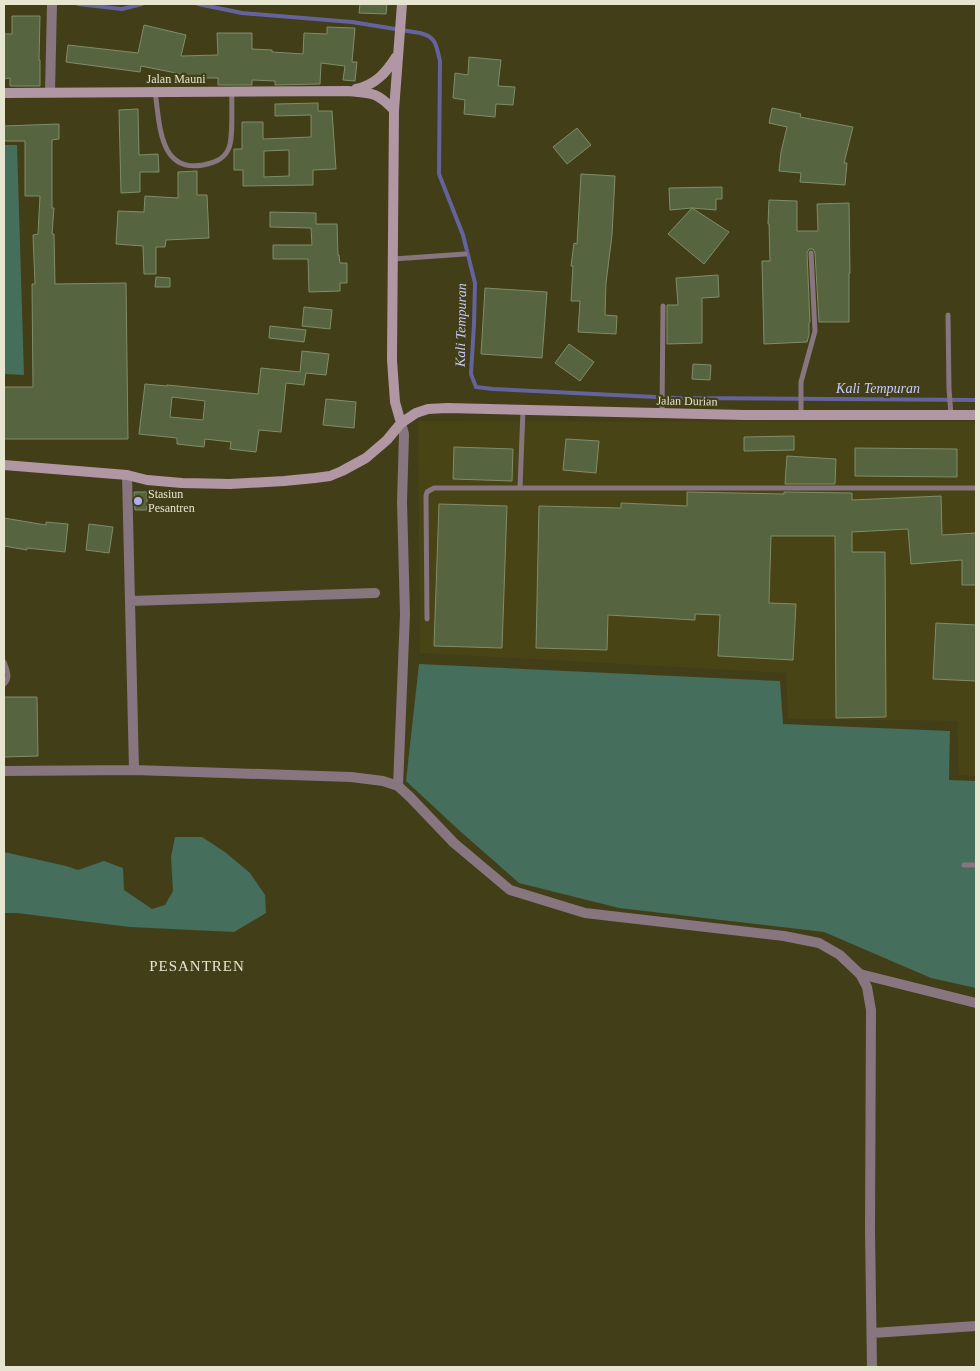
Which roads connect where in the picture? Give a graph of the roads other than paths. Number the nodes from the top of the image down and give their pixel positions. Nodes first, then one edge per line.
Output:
1 (52, 5) edge
2 (402, 6) edge
3 (398, 54) junction
4 (348, 91) junction
5 (50, 92) junction
6 (155, 92) junction
7 (232, 92) junction
8 (4, 93) edge
9 (394, 110) junction
10 (811, 253) dead end
11 (465, 254) dead end
12 (393, 259) junction
13 (663, 306) dead end
14 (948, 315) dead end
15 (523, 409) junction
16 (662, 413) junction
17 (801, 415) junction
18 (951, 415) junction
19 (976, 415) edge
20 (402, 423) junction
21 (4, 465) edge
22 (127, 475) junction
23 (520, 488) junction
24 (976, 488) edge
25 (375, 594) dead end
26 (130, 600) junction
27 (427, 619) dead end
28 (4, 662) edge
29 (4, 684) edge
30 (134, 770) junction
31 (4, 771) edge
32 (398, 786) junction
33 (964, 865) dead end
34 (976, 865) edge
35 (860, 974) junction
36 (976, 1003) edge
37 (976, 1326) edge
38 (873, 1333) junction
39 (872, 1367) edge

1 - 5 street
2 - 3 main road
3 - 4 main road, Jalan Mauni
3 - 9 main road
4 - 7 main road, Jalan Mauni
4 - 9 main road, Jalan Mauni
5 - 6 main road, Jalan Mauni
5 - 8 main road, Jalan Mauni
6 - 7 main road, Jalan Mauni
6 - 7 lane
9 - 12 main road
10 - 17 lane
11 - 12 lane
12 - 20 main road
13 - 16 lane
14 - 18 lane
15 - 16 main road, Jalan Durian
15 - 20 main road, Jalan Durian
15 - 23 lane
16 - 17 main road, Jalan Durian
17 - 18 main road, Jalan Durian
18 - 19 main road, Jalan Durian
20 - 22 main road, Jalan Durian
20 - 32 street
21 - 22 main road, Jalan Durian
22 - 26 street
23 - 24 lane
23 - 27 lane
25 - 26 street
26 - 30 street
28 - 29 lane
30 - 31 street
30 - 32 street
32 - 35 street
33 - 34 lane
35 - 36 street
35 - 38 street
37 - 38 street
38 - 39 street

